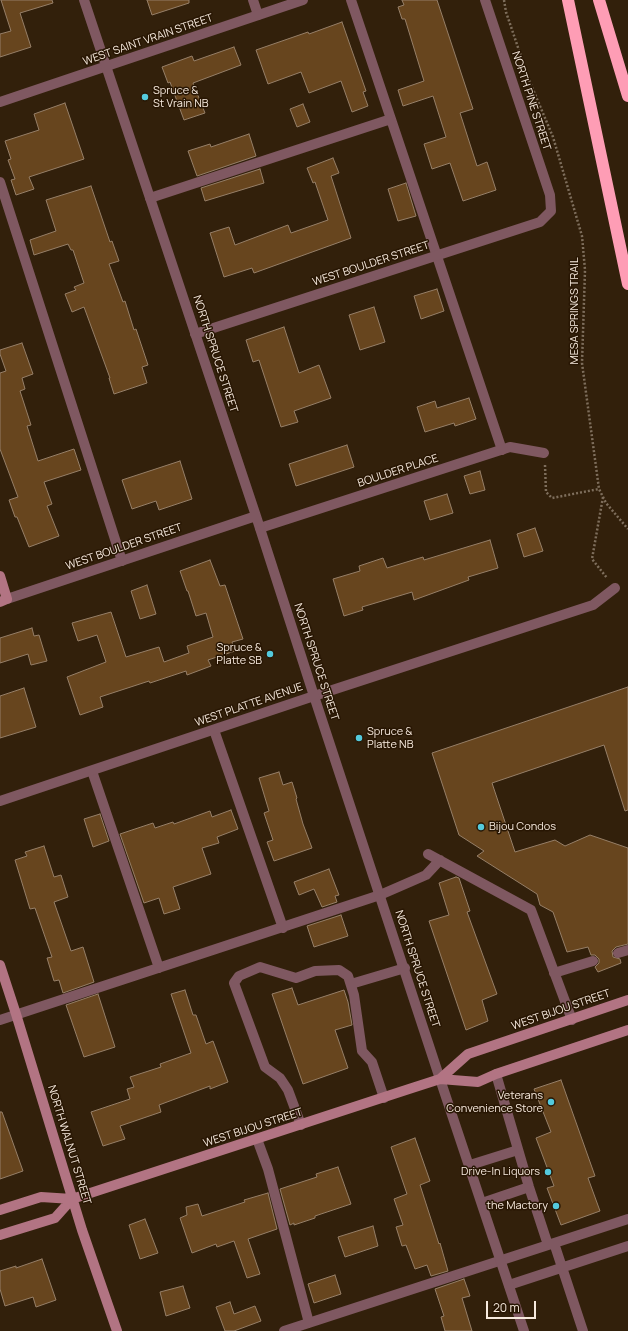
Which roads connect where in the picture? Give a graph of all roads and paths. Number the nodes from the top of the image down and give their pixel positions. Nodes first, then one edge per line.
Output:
1 (84, 0) edge
2 (253, 0) edge
3 (303, 0) edge
4 (351, 0) edge
5 (485, 0) edge
6 (504, 0) edge
7 (568, 0) edge
8 (599, 0) edge
9 (258, 15) junction
10 (106, 66) junction
11 (628, 96) edge
12 (0, 102) edge
13 (391, 119) junction
14 (0, 182) edge
15 (150, 198) junction
16 (551, 211) joint
17 (436, 256) junction
18 (628, 284) edge
19 (195, 334) junction
20 (502, 450) junction
21 (544, 453) joint
22 (599, 489) junction
23 (603, 497) junction
24 (256, 516) junction
25 (260, 528) junction
26 (628, 529) edge
27 (122, 560) junction
28 (0, 576) edge
29 (615, 588) joint
30 (4, 600) edge
31 (314, 696) junction
32 (214, 730) junction
33 (92, 771) junction
34 (0, 801) edge
35 (428, 854) dead end
36 (440, 860) junction
37 (380, 895) junction
38 (283, 928) junction
39 (593, 961) dead end
40 (0, 965) edge
41 (158, 968) junction
42 (404, 968) junction
43 (554, 973) junction
44 (351, 984) junction
45 (628, 1000) edge
46 (16, 1014) junction
47 (0, 1020) edge
48 (572, 1020) junction
49 (628, 1030) edge
50 (496, 1074) junction
51 (440, 1079) junction
52 (384, 1098) junction
53 (301, 1125) junction
54 (257, 1139) junction
55 (518, 1150) junction
56 (470, 1165) junction
57 (529, 1187) junction
58 (72, 1199) junction
59 (482, 1203) junction
60 (0, 1210) edge
61 (628, 1218) edge
62 (0, 1235) edge
63 (551, 1244) junction
64 (628, 1246) edge
65 (501, 1260) junction
66 (562, 1268) junction
67 (509, 1285) junction
68 (309, 1323) junction
69 (117, 1331) edge
70 (284, 1331) edge
71 (524, 1331) edge
72 (582, 1331) edge

1 - 10 street, NORTH SPRUCE STREET
2 - 9 street
3 - 9 street, WEST SAINT VRAIN STREET
4 - 13 street
5 - 16 street, NORTH PINE STREET
6 - 22 path, MESA SPRINGS TRAIL
7 - 18 highway
8 - 11 highway
9 - 10 street, WEST SAINT VRAIN STREET
10 - 12 street, WEST SAINT VRAIN STREET
10 - 15 street, NORTH SPRUCE STREET
13 - 15 street
13 - 17 street
14 - 27 street
15 - 19 street, NORTH SPRUCE STREET
16 - 17 street, WEST BOULDER STREET
17 - 19 street, WEST BOULDER STREET
17 - 20 street
19 - 24 street, NORTH SPRUCE STREET
20 - 21 street, BOULDER PLACE
20 - 25 street, BOULDER PLACE
21 - 22 path
22 - 23 path, MESA SPRINGS TRAIL
23 - 26 path, MESA SPRINGS TRAIL
23 - 29 path
24 - 25 street, NORTH SPRUCE STREET
24 - 27 street, WEST BOULDER STREET
25 - 31 street, NORTH SPRUCE STREET
27 - 30 street, WEST BOULDER STREET
28 - 30 main road
29 - 31 street, WEST PLATTE AVENUE
31 - 32 street, WEST PLATTE AVENUE
31 - 37 street, NORTH SPRUCE STREET
32 - 33 street, WEST PLATTE AVENUE
32 - 38 street
33 - 34 street, WEST PLATTE AVENUE
33 - 41 street
35 - 36 street
36 - 37 street
36 - 43 street
37 - 38 street
37 - 42 street, NORTH SPRUCE STREET
38 - 41 street
39 - 43 street
40 - 46 main road, NORTH WALNUT STREET
41 - 46 street
42 - 44 street
42 - 51 street, NORTH SPRUCE STREET
43 - 48 street
44 - 52 street
44 - 53 street
45 - 48 main road, WEST BIJOU STREET
46 - 47 street
46 - 58 main road, NORTH WALNUT STREET
48 - 51 main road, WEST BIJOU STREET
49 - 50 main road, WEST BIJOU STREET
50 - 51 main road, WEST BIJOU STREET
50 - 55 street
51 - 52 main road, WEST BIJOU STREET
51 - 56 street, NORTH SPRUCE STREET
52 - 53 main road, WEST BIJOU STREET
53 - 54 main road, WEST BIJOU STREET
54 - 58 main road, WEST BIJOU STREET
54 - 68 street
55 - 56 street
55 - 57 street
56 - 59 street, NORTH SPRUCE STREET
57 - 59 street
57 - 63 street
58 - 60 main road, WEST BIJOU STREET
58 - 62 main road
58 - 69 main road, NORTH WALNUT STREET
59 - 65 street, NORTH SPRUCE STREET
61 - 63 street
63 - 65 street
63 - 66 street
64 - 66 street
65 - 67 street, NORTH SPRUCE STREET
65 - 68 street
66 - 67 street
66 - 72 street
67 - 71 street, NORTH SPRUCE STREET
68 - 70 street

